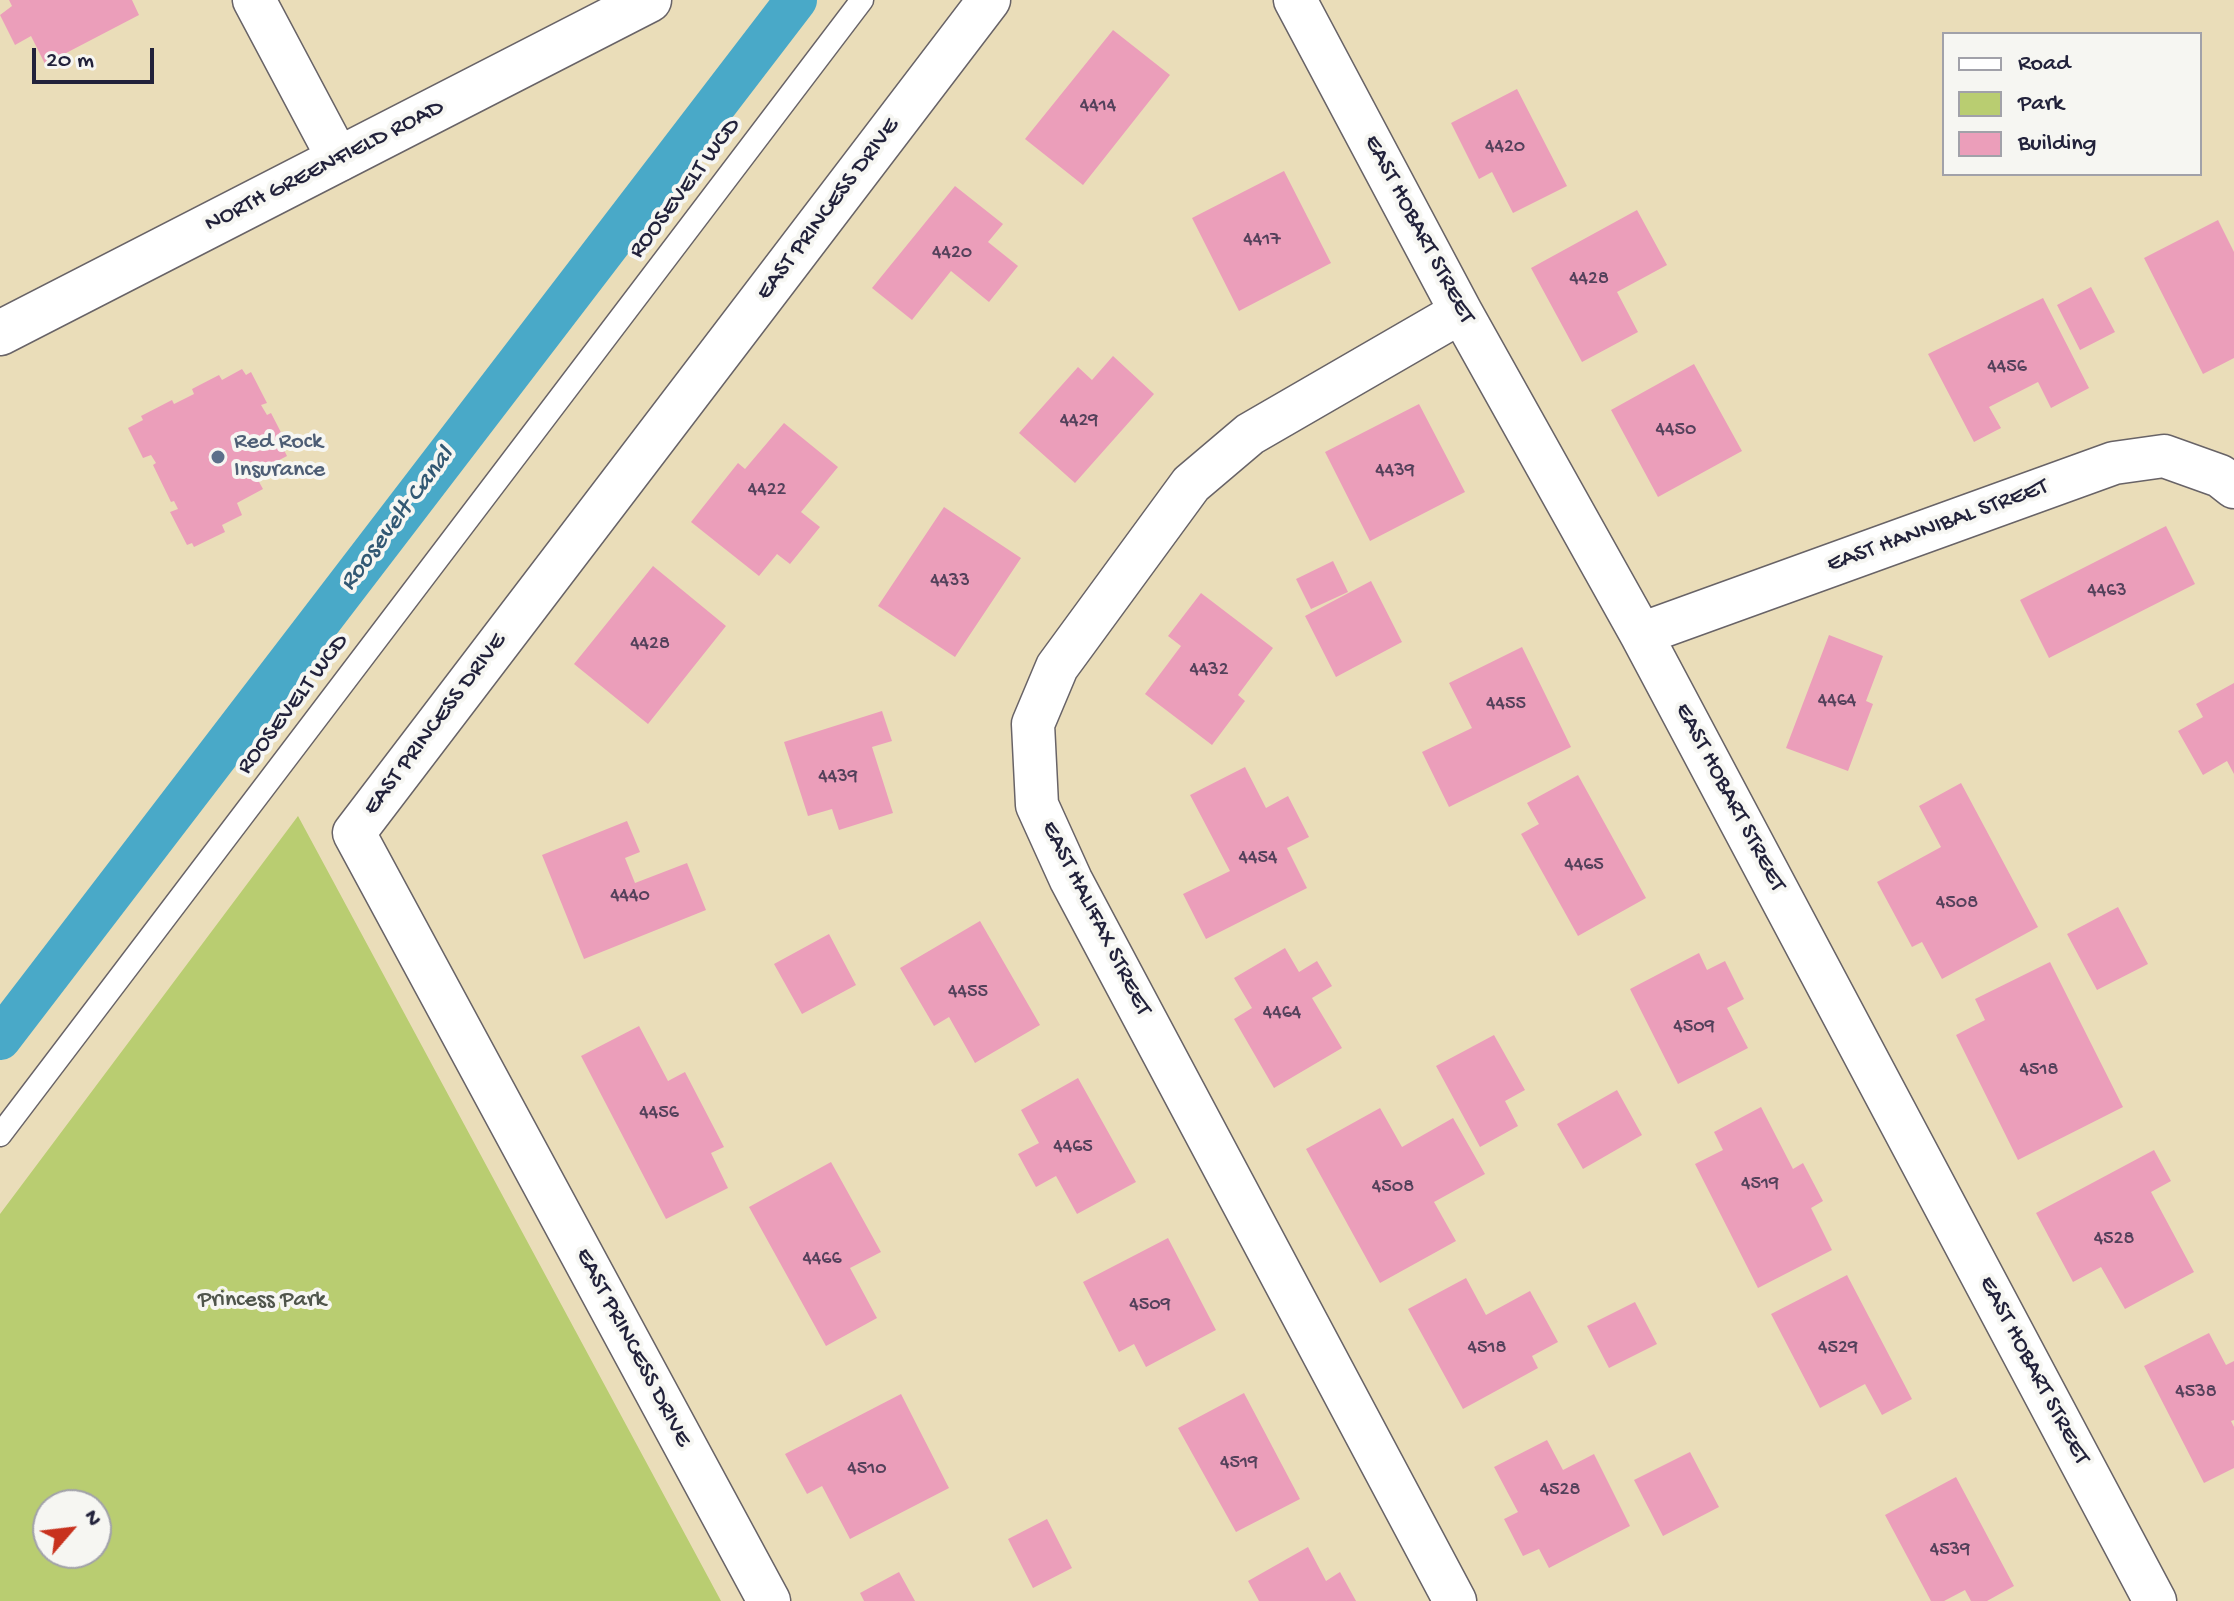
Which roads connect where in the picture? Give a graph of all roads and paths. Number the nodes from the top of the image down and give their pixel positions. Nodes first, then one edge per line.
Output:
1 (254, 0) edge
2 (649, 0) edge
3 (862, 0) edge
4 (989, 0) edge
5 (1295, 0) edge
6 (339, 160) junction
7 (1461, 312) junction
8 (0, 333) edge
9 (2234, 487) edge
10 (1641, 634) junction
11 (0, 1135) edge
12 (769, 1601) edge
13 (1455, 1601) edge
14 (2155, 1601) edge

1 - 6 street
2 - 6 main road, NORTH GREENFIELD ROAD
3 - 11 lane, ROOSEVELT WCD
4 - 12 street, EAST PRINCESS DRIVE
5 - 7 street, EAST HOBART STREET
6 - 8 main road, NORTH GREENFIELD ROAD
7 - 10 street, EAST HOBART STREET
7 - 13 street, EAST HALIFAX STREET
9 - 10 street, EAST HANNIBAL STREET
10 - 14 street, EAST HOBART STREET

